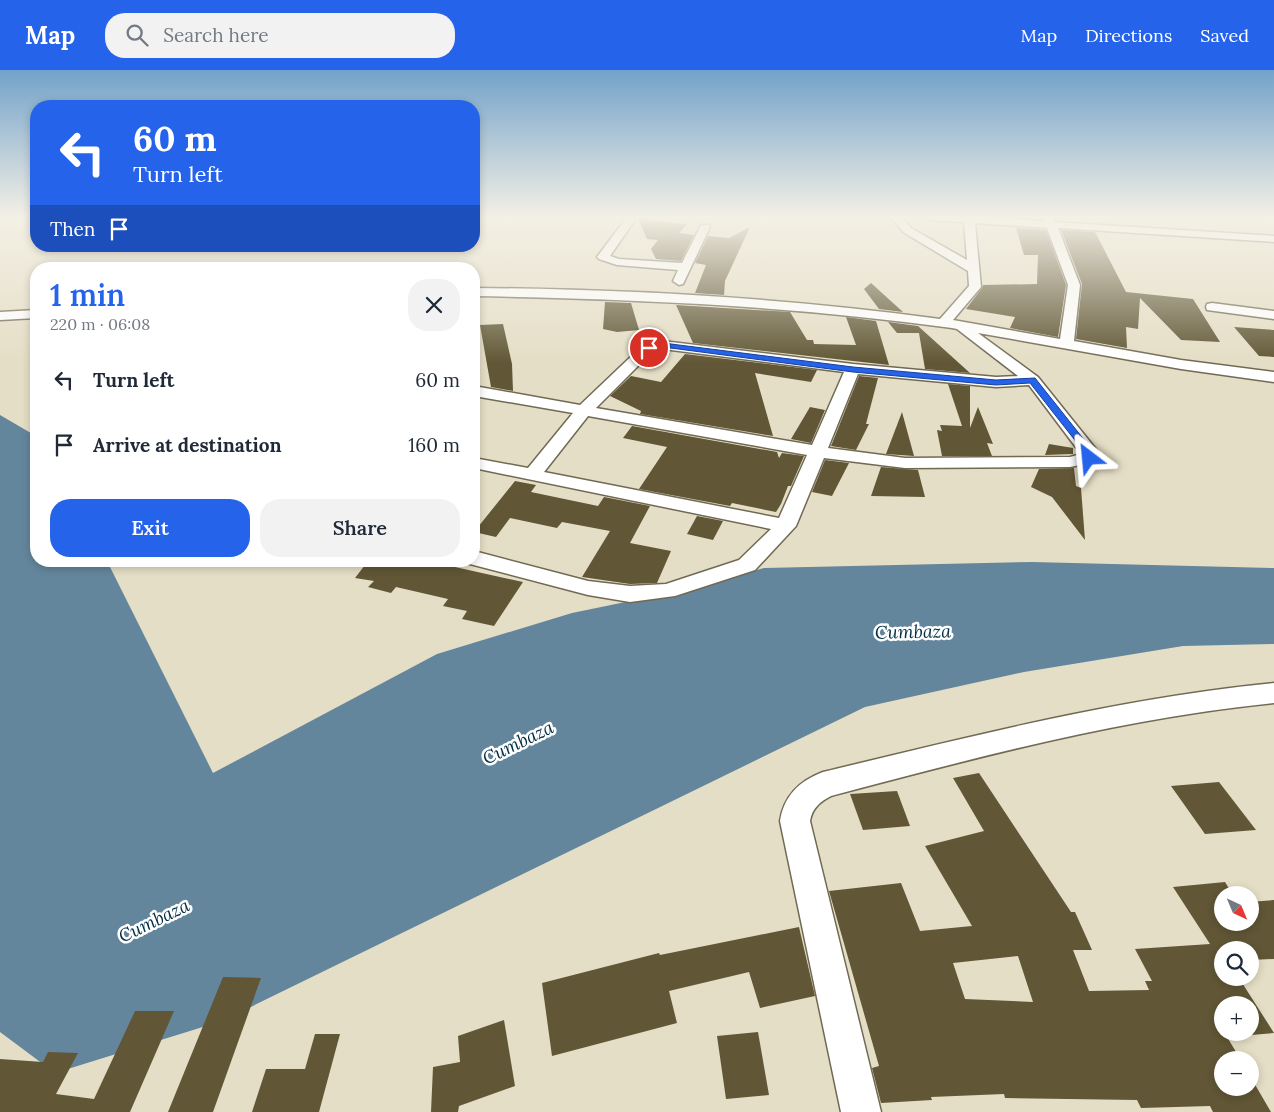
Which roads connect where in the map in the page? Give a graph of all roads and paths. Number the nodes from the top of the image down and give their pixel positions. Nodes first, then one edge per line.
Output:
1 (666, 266) edge
2 (968, 266) edge
3 (974, 266) edge
4 (1067, 266) edge
5 (685, 267) joint
6 (974, 269) junction
7 (480, 292) edge
8 (670, 298) junction
9 (1212, 308) dead end
10 (30, 314) edge
11 (1274, 315) edge
12 (0, 316) edge
13 (944, 324) junction
14 (963, 328) junction
15 (1066, 345) junction
16 (853, 369) junction
17 (1274, 376) edge
18 (1032, 380) junction
19 (480, 392) edge
20 (584, 410) junction
21 (820, 452) junction
22 (480, 464) edge
23 (533, 474) junction
24 (786, 526) junction
25 (480, 560) edge
26 (1274, 694) edge
27 (861, 1112) edge

1 - 5 street
2 - 6 street
3 - 6 street
4 - 15 street
5 - 8 street
6 - 13 street
7 - 8 street
8 - 13 street
9 - 11 street
10 - 12 street
13 - 14 street
14 - 15 street
14 - 18 street
15 - 17 street
16 - 18 street
16 - 20 street
16 - 21 street
18 - 21 street
19 - 20 street
20 - 21 street
20 - 23 street
21 - 24 street
22 - 23 street
23 - 24 street
24 - 25 street
26 - 27 street

